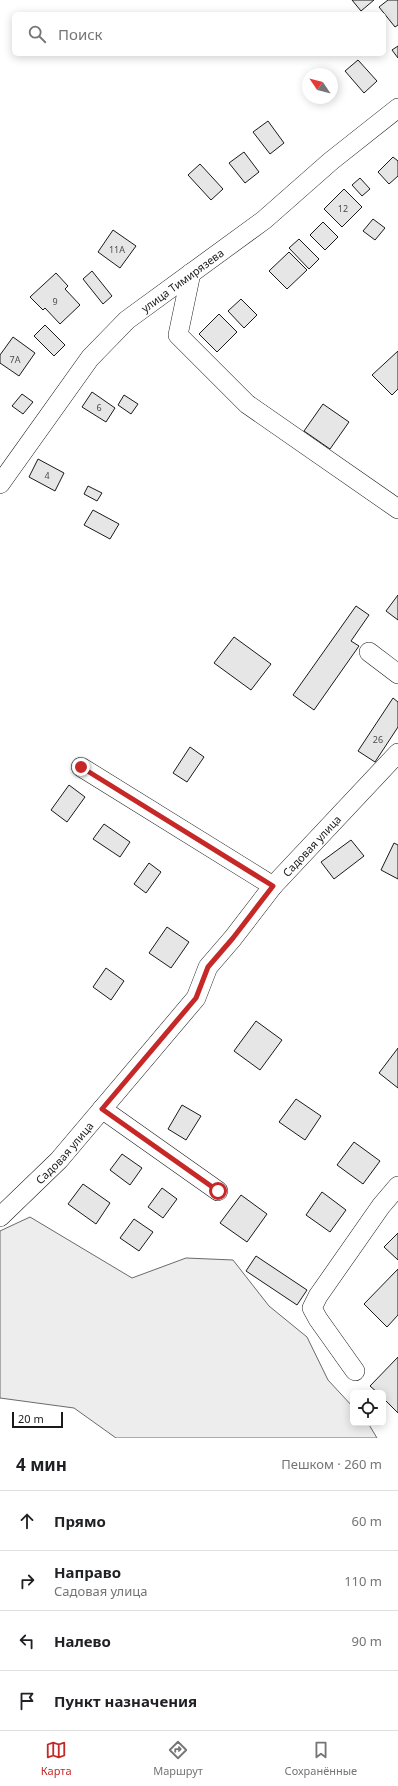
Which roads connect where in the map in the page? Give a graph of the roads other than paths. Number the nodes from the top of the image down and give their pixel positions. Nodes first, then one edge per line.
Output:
1 (398, 108) edge
2 (191, 273) junction
3 (0, 484) edge
4 (398, 509) edge
5 (369, 652) dead end
6 (398, 674) edge
7 (398, 753) edge
8 (81, 767) dead end
9 (273, 886) junction
10 (102, 1109) junction
11 (398, 1186) edge
12 (218, 1191) dead end
13 (0, 1217) edge
14 (355, 1371) dead end

1 - 2 street, улица Тимирязева
2 - 3 street, улица Тимирязева
2 - 4 street
5 - 6 street
7 - 9 street, Садовая улица
8 - 9 street
9 - 10 street, Садовая улица
10 - 12 street
10 - 13 street, Садовая улица
11 - 14 street

